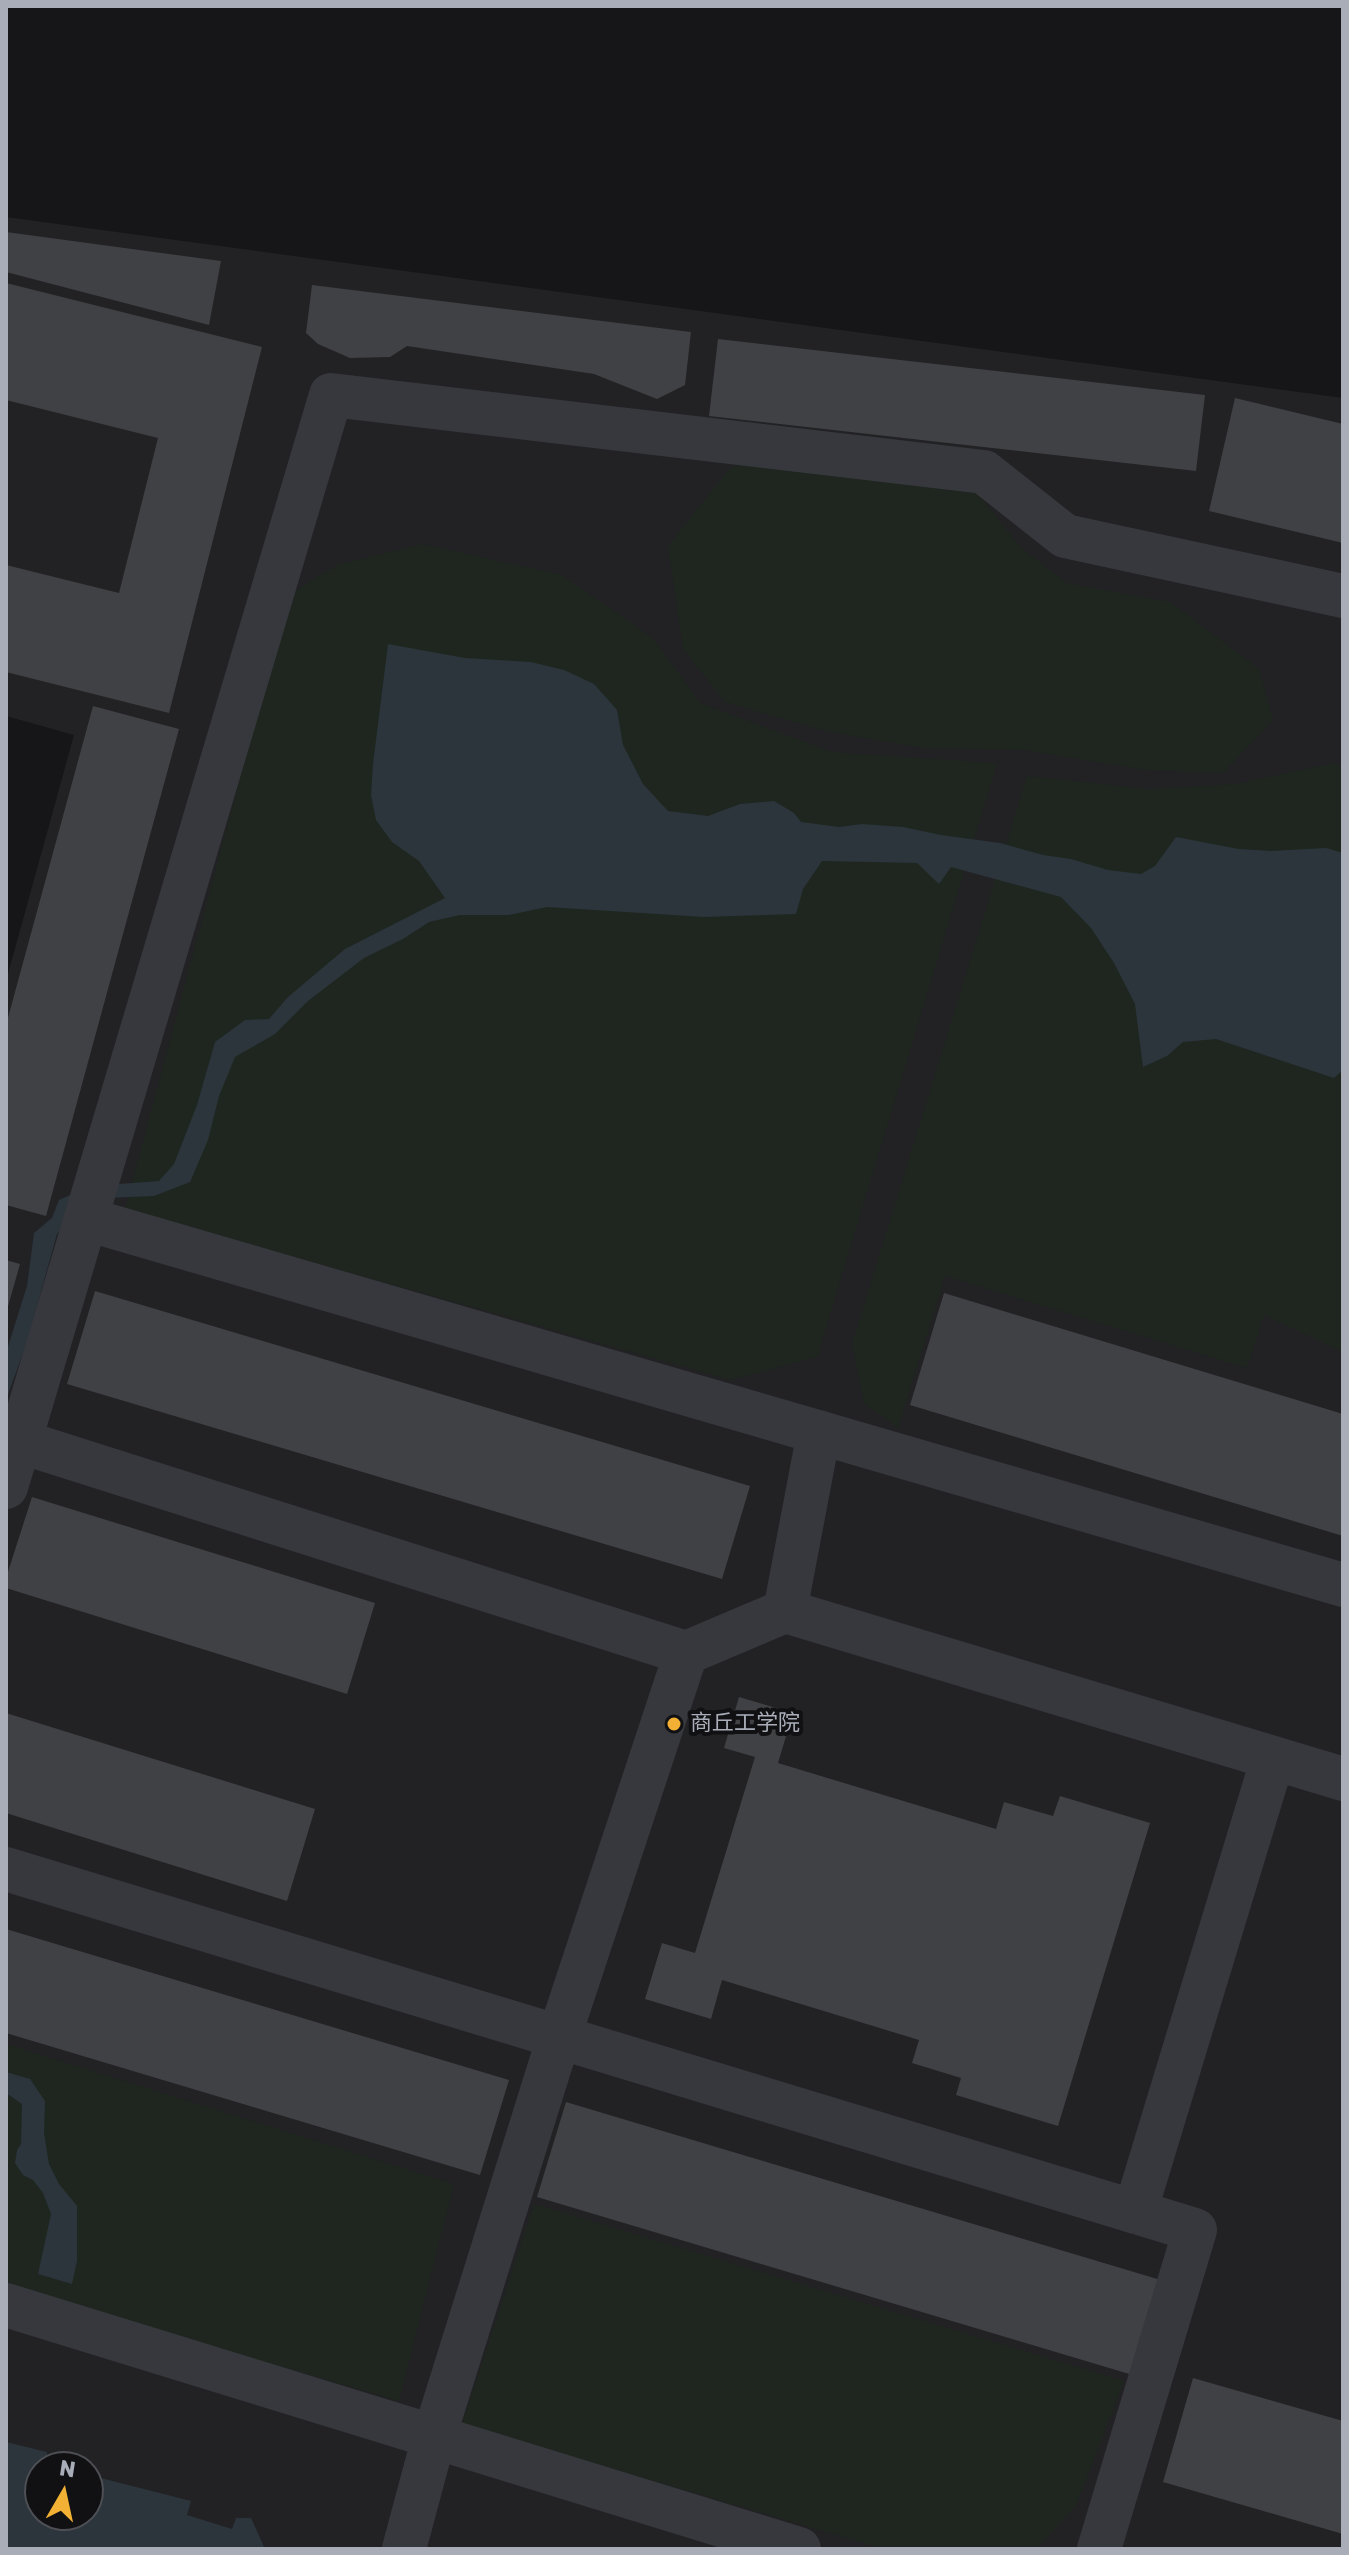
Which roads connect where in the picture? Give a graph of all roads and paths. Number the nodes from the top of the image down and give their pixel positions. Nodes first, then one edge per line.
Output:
1 (1343, 596) edge
2 (86, 1219) junction
3 (819, 1432) junction
4 (13, 1440) edge
5 (6, 1487) edge
6 (1343, 1585) edge
7 (785, 1611) junction
8 (686, 1653) junction
9 (1273, 1758) junction
10 (1343, 1779) edge
11 (6, 1869) edge
12 (559, 2037) junction
13 (1135, 2212) junction
14 (6, 2305) edge
15 (434, 2437) junction
16 (404, 2549) edge
17 (799, 2549) edge
18 (1099, 2549) edge

1 - 2 lane
2 - 3 lane
2 - 4 lane
3 - 6 lane
3 - 7 lane
4 - 5 lane
4 - 8 lane
7 - 8 lane
7 - 9 lane
8 - 12 lane
9 - 10 lane
9 - 13 lane
11 - 12 lane
12 - 13 lane
12 - 15 lane
13 - 18 lane
14 - 15 lane
15 - 16 lane
15 - 17 lane

